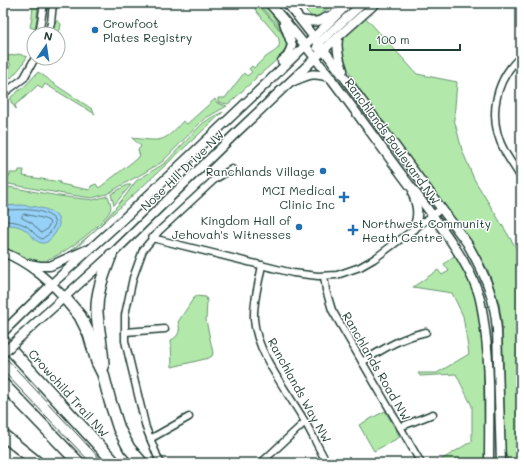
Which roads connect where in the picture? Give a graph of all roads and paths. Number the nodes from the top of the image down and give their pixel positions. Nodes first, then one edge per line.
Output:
1 (44, 3) edge
2 (53, 3) edge
3 (269, 3) edge
4 (286, 3) edge
5 (349, 3) edge
6 (363, 3) edge
7 (376, 3) edge
8 (341, 11) junction
9 (281, 16) junction
10 (301, 20) junction
11 (40, 26) edge
12 (50, 26) edge
13 (338, 38) junction
14 (319, 43) junction
15 (306, 45) junction
16 (521, 56) edge
17 (316, 58) junction
18 (31, 66) edge
19 (345, 77) junction
20 (331, 78) junction
21 (271, 79) junction
22 (289, 83) junction
23 (3, 94) edge
24 (232, 169) dead end
25 (521, 178) edge
26 (411, 187) junction
27 (441, 209) junction
28 (432, 216) junction
29 (414, 229) junction
30 (152, 238) junction
31 (94, 246) junction
32 (3, 252) edge
33 (110, 255) junction
34 (27, 263) junction
35 (262, 265) junction
36 (324, 276) junction
37 (52, 284) junction
38 (64, 297) junction
39 (165, 329) dead end
40 (3, 332) edge
41 (125, 332) junction
42 (426, 332) dead end
43 (3, 341) edge
44 (3, 353) edge
45 (362, 362) junction
46 (103, 374) junction
47 (3, 384) edge
48 (433, 414) dead end
49 (189, 417) dead end
50 (305, 422) junction
51 (400, 427) junction
52 (3, 435) edge
53 (150, 439) junction
54 (8, 442) edge
55 (38, 463) edge
56 (78, 463) edge
57 (115, 463) edge
58 (142, 463) edge
59 (161, 463) edge
60 (261, 463) edge
61 (327, 463) edge
62 (421, 463) edge
63 (489, 463) edge
64 (501, 463) edge

1 - 11 street
2 - 12 street
3 - 9 main road, Ranchlands Boulevard NW
4 - 10 main road, Ranchlands Boulevard NW
5 - 8 main road, Nose Hill Drive NW
6 - 14 main road
7 - 13 main road, Nose Hill Drive NW
8 - 10 main road
8 - 14 main road, Nose Hill Drive NW
9 - 15 main road, Ranchlands Boulevard NW
9 - 21 main road
10 - 14 main road, Ranchlands Boulevard NW
13 - 14 main road, Nose Hill Drive NW
13 - 19 main road
14 - 15 main road, Nose Hill Drive NW
14 - 17 main road
14 - 19 main road, Ranchlands Boulevard NW
15 - 17 main road, Ranchlands Boulevard NW
15 - 21 main road, Nose Hill Drive NW
16 - 25 street
17 - 20 main road, Ranchlands Boulevard NW
17 - 22 main road, Nose Hill Drive NW
18 - 23 street
19 - 27 main road, Ranchlands Boulevard NW
20 - 22 main road
20 - 26 main road, Ranchlands Boulevard NW
21 - 31 main road, Nose Hill Drive NW
22 - 33 main road, Nose Hill Drive NW
24 - 30 street
26 - 28 main road, Ranchlands Boulevard NW
26 - 29 main road
27 - 28 street
27 - 64 main road, Ranchlands Boulevard NW
28 - 29 street
28 - 63 main road, Ranchlands Boulevard NW
29 - 36 street
30 - 35 street
30 - 41 street
31 - 34 main road
31 - 37 main road, Nose Hill Drive NW
32 - 34 main road
33 - 38 main road, Nose Hill Drive NW
33 - 46 highway
34 - 37 main road
35 - 36 street
35 - 50 street, Ranchlands Way NW
36 - 45 street, Ranchlands Road NW
37 - 38 main road
37 - 40 main road, Nose Hill Drive NW
38 - 44 main road, Nose Hill Drive NW, bridge
38 - 46 highway
39 - 41 street
41 - 53 street
42 - 45 street
43 - 57 highway, Crowchild Trail NW
45 - 51 street, Ranchlands Road NW
46 - 58 highway
47 - 56 highway
48 - 51 street
49 - 53 street
50 - 60 street
50 - 61 street, Ranchlands Way NW
51 - 62 street, Ranchlands Road NW
52 - 54 highway
53 - 59 street
54 - 55 highway

